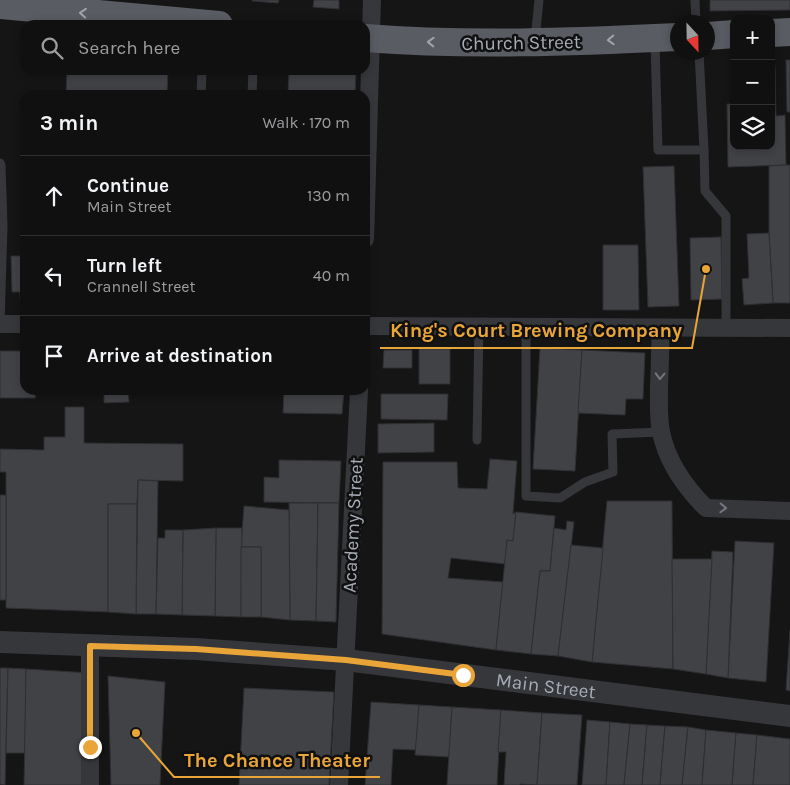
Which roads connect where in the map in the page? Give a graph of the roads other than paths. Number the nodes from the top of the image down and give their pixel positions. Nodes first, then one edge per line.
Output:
1 (372, 0) edge
2 (539, 0) edge
3 (695, 0) edge
4 (0, 5) edge
5 (696, 15) edge
6 (157, 20) edge
7 (370, 20) edge
8 (790, 32) edge
9 (775, 33) edge
10 (730, 34) edge
11 (715, 35) edge
12 (666, 37) edge
13 (370, 38) edge
14 (535, 43) junction
15 (699, 60) edge
16 (202, 75) edge
17 (253, 75) edge
18 (367, 75) edge
19 (201, 90) edge
20 (252, 90) edge
21 (367, 90) edge
22 (704, 150) junction
23 (0, 163) edge
24 (0, 324) edge
25 (20, 324) edge
26 (370, 326) edge
27 (479, 327) junction
28 (526, 327) junction
29 (661, 328) junction
30 (726, 328) junction
31 (790, 328) edge
32 (359, 395) edge
33 (661, 432) junction
34 (477, 440) dead end
35 (790, 511) edge
36 (0, 642) edge
37 (90, 646) junction
38 (346, 660) junction
39 (790, 716) edge
40 (90, 785) edge
41 (339, 785) edge

1 - 7 street
2 - 14 lane
3 - 5 lane
6 -> 4 highway
8 - 9 highway
10 - 11 highway
12 -> 14 highway, Church Street
12 - 22 lane
14 -> 13 highway, Church Street
15 - 22 lane
16 - 19 lane
17 - 20 lane
18 - 21 street
22 - 30 lane
23 - 24 lane
24 - 25 street
26 - 27 street
27 - 28 street
27 - 34 lane
28 - 29 street
28 - 33 lane
29 - 30 street
29 -> 33 street
30 - 31 street
32 - 38 street, Academy Street
33 -> 35 street
36 - 37 street, Main Street
37 - 38 street, Main Street
37 - 40 street
38 - 39 street, Main Street
38 - 41 street, Academy Street

